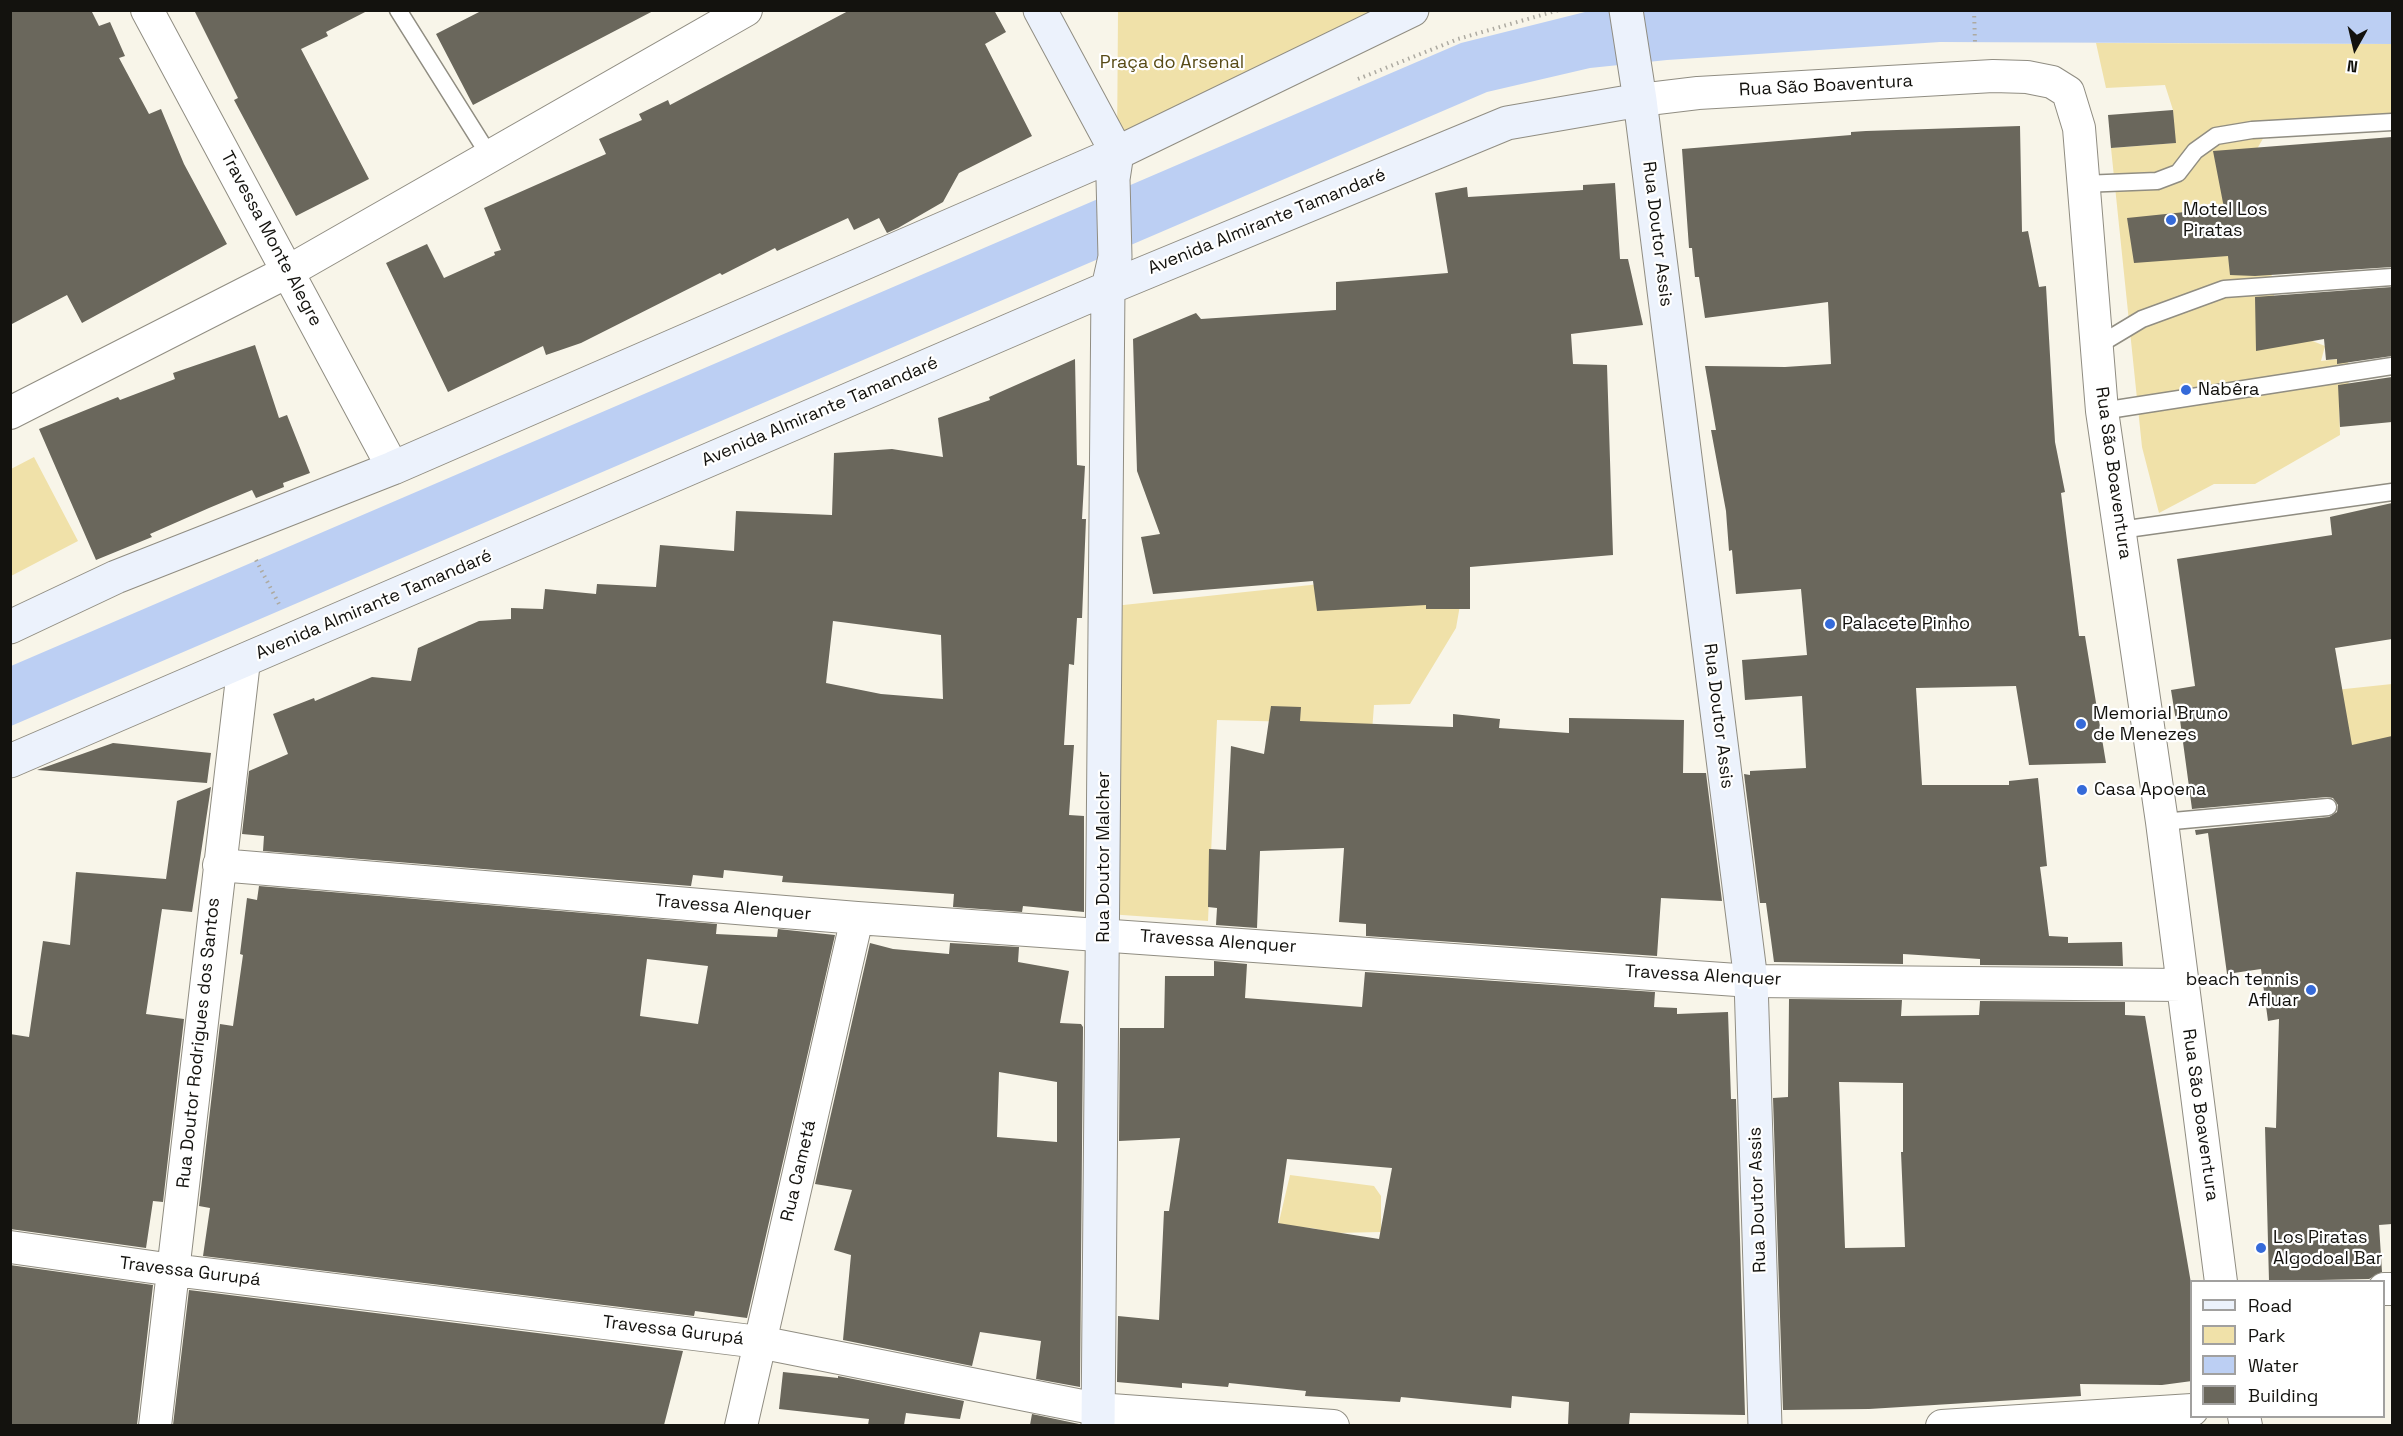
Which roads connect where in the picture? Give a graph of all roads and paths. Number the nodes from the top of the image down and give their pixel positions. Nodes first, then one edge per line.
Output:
1 (147, 10) edge
2 (398, 10) edge
3 (746, 10) edge
4 (1040, 10) edge
5 (1412, 10) edge
6 (1559, 10) edge
7 (1626, 10) edge
8 (1974, 10) edge
9 (1976, 47) dead end
10 (1349, 83) dead end
11 (1638, 84) junction
12 (2392, 122) edge
13 (489, 155) junction
14 (1115, 166) junction
15 (2082, 184) junction
16 (290, 271) junction
17 (1112, 273) junction
18 (2392, 277) edge
19 (2097, 346) junction
20 (2392, 366) edge
21 (2102, 411) junction
22 (10, 413) edge
23 (393, 468) junction
24 (2392, 492) edge
25 (2121, 530) junction
26 (253, 554) dead end
27 (281, 609) dead end
28 (10, 627) edge
29 (244, 661) junction
30 (10, 761) edge
31 (2328, 807) dead end
32 (2162, 822) junction
33 (219, 865) junction
34 (857, 918) junction
35 (1104, 934) junction
36 (1751, 981) junction
37 (2182, 985) junction
38 (10, 1247) edge
39 (173, 1270) junction
40 (2221, 1280) edge
41 (759, 1342) junction
42 (2190, 1410) edge
43 (1098, 1417) edge
44 (155, 1425) edge
45 (741, 1425) edge
46 (1333, 1425) edge
47 (1765, 1425) edge
48 (1942, 1425) edge

1 - 16 street, Travessa Monte Alegre
2 - 13 lane
3 - 13 street
4 - 14 main road
5 - 14 main road
6 - 10 path
7 - 11 main road, Rua Doutor Assis
8 - 9 path
11 - 15 street, Rua São Boaventura
11 - 17 main road, Avenida Almirante Tamandaré
11 - 36 main road, Rua Doutor Assis
12 - 15 lane
13 - 16 street
14 - 17 main road, Rua Doutor Malcher
14 - 23 main road
15 - 19 street, Rua São Boaventura
16 - 22 street
16 - 23 street, Travessa Monte Alegre
17 - 29 main road, Avenida Almirante Tamandaré
17 - 35 main road, Rua Doutor Malcher
18 - 19 lane
19 - 21 street, Rua São Boaventura
20 - 21 lane
21 - 25 street, Rua São Boaventura
23 - 28 main road
24 - 25 lane
25 - 32 street, Rua São Boaventura
26 - 27 path
29 - 30 main road, Avenida Almirante Tamandaré
29 - 33 street, Rua Doutor Rodrigues dos Santos
31 - 32 lane
32 - 37 street, Rua São Boaventura
33 - 34 street, Travessa Alenquer
33 - 39 street, Rua Doutor Rodrigues dos Santos
34 - 35 street, Travessa Alenquer
34 - 41 street, Rua Cametá
35 - 36 street, Travessa Alenquer
35 - 43 main road, Rua Doutor Malcher
36 - 37 street, Travessa Alenquer
36 - 47 main road, Rua Doutor Assis
37 - 40 street, Rua São Boaventura
38 - 39 street, Travessa Gurupá
39 - 41 street, Travessa Gurupá
39 - 44 street, Rua Doutor Rodrigues dos Santos
41 - 43 street, Travessa Gurupá
41 - 45 street, Rua Cametá
42 - 48 street
43 - 46 street, Travessa Gurupá

